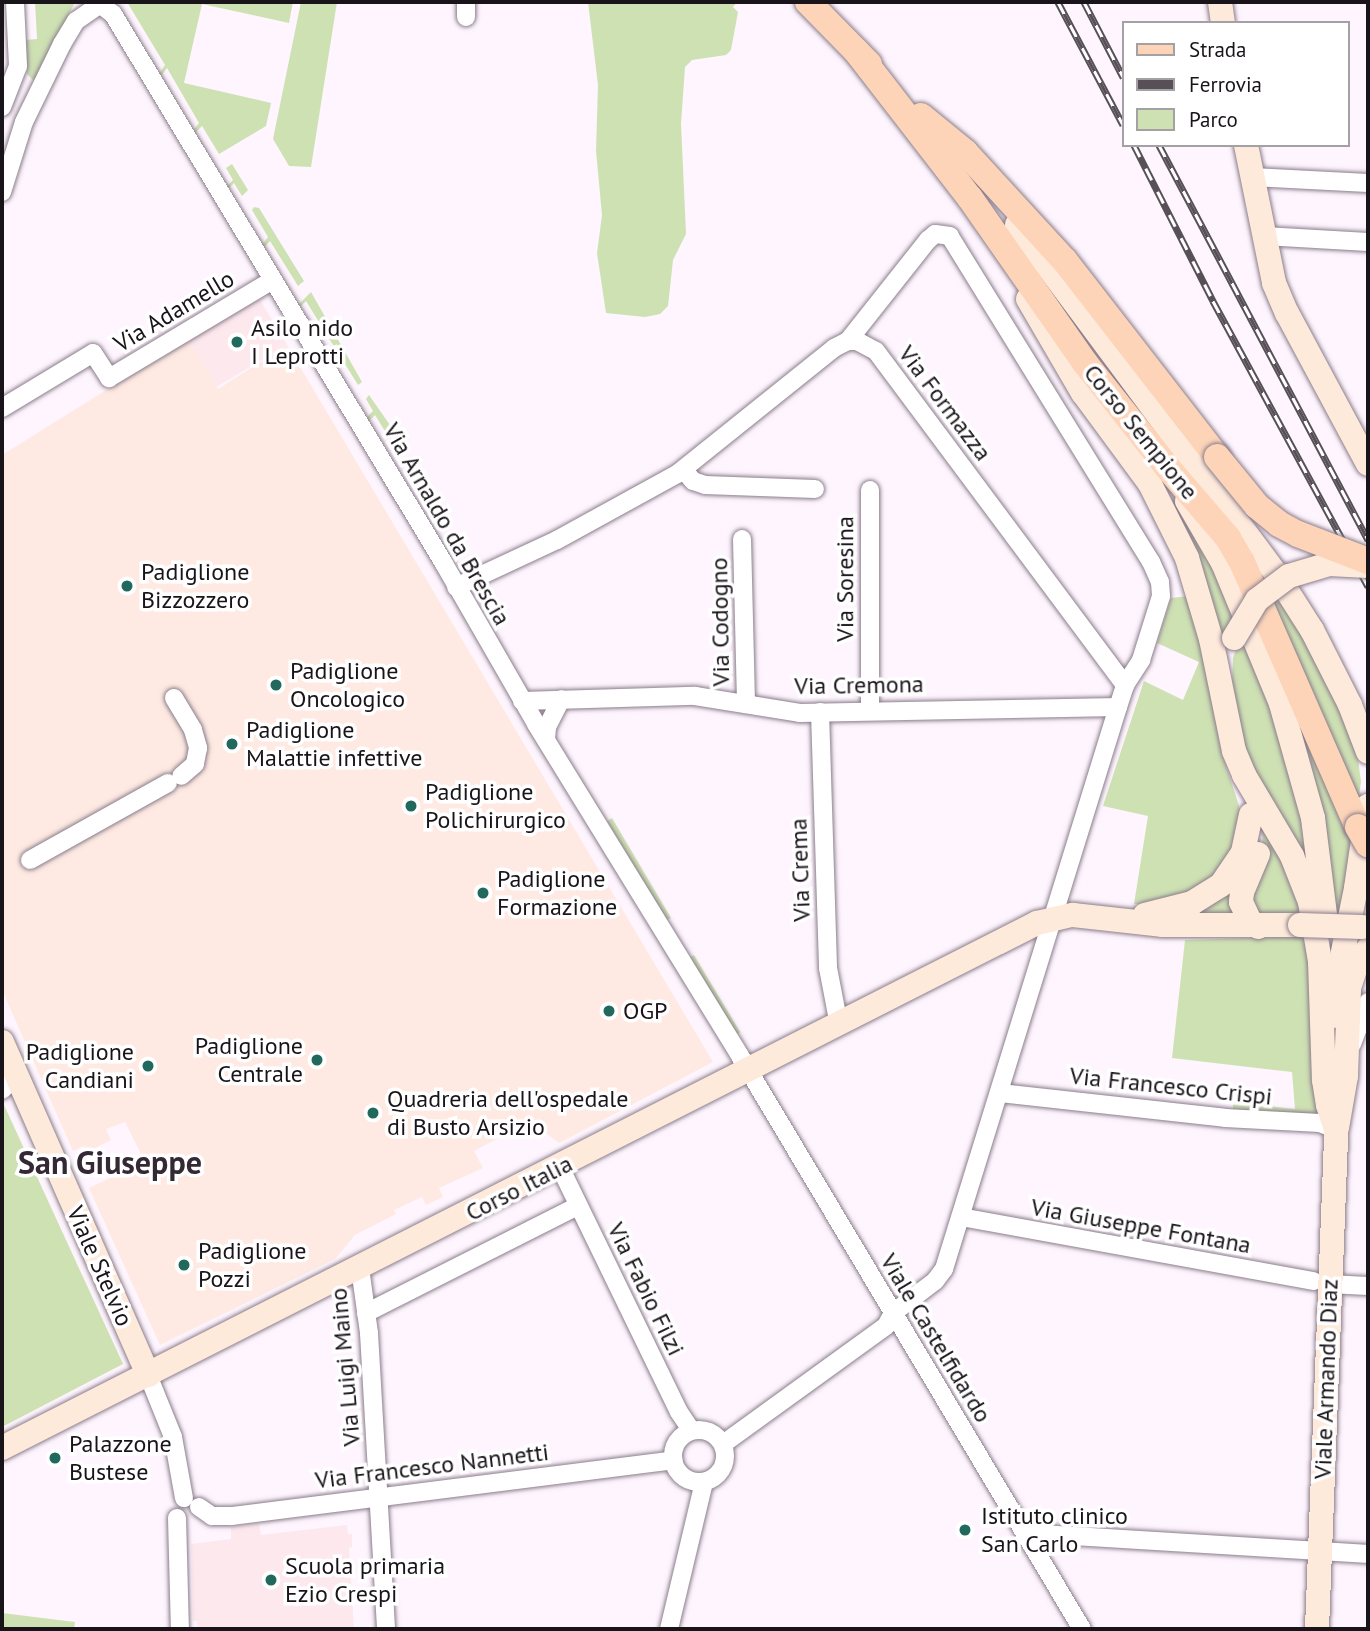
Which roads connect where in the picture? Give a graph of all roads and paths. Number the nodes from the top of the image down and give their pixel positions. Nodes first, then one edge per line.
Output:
1 (15, 2) edge
2 (808, 2) edge
3 (1220, 2) edge
4 (100, 3) edge
5 (1223, 21) edge
6 (857, 52) junction
7 (19, 58) junction
8 (42, 85) junction
9 (2, 108) edge
10 (927, 121) junction
11 (2, 139) edge
12 (1246, 147) edge
13 (11, 156) junction
14 (1252, 177) junction
15 (1368, 183) edge
16 (2, 192) edge
17 (970, 198) junction
18 (1264, 236) junction
19 (1368, 242) edge
20 (273, 280) junction
21 (848, 341) junction
22 (2, 408) edge
23 (1343, 416) junction
24 (1368, 437) edge
25 (1368, 464) edge
26 (1167, 467) junction
27 (684, 470) junction
28 (815, 489) dead end
29 (870, 490) dead end
30 (742, 539) dead end
31 (1368, 561) edge
32 (1368, 566) edge
33 (456, 587) junction
34 (1125, 685) junction
35 (174, 698) dead end
36 (561, 699) junction
37 (523, 701) junction
38 (746, 704) junction
39 (1118, 706) junction
40 (870, 709) junction
41 (820, 712) junction
42 (1228, 726) junction
43 (541, 732) junction
44 (1368, 752) edge
45 (1244, 775) junction
46 (1251, 815) junction
47 (1365, 826) edge
48 (30, 860) dead end
49 (1116, 918) junction
50 (1050, 919) junction
51 (1258, 927) junction
52 (1366, 934) edge
53 (1368, 1002) edge
54 (839, 1025) junction
55 (2, 1042) edge
56 (1347, 1057) junction
57 (1322, 1065) junction
58 (748, 1072) junction
59 (9, 1082) edge
60 (1000, 1093) junction
61 (1336, 1129) junction
62 (560, 1167) junction
63 (578, 1206) junction
64 (961, 1217) junction
65 (360, 1268) junction
66 (1316, 1282) junction
67 (1368, 1286) edge
68 (366, 1313) junction
69 (893, 1313) junction
70 (148, 1375) junction
71 (691, 1430) junction
72 (723, 1444) junction
73 (2, 1448) edge
74 (673, 1460) junction
75 (704, 1482) junction
76 (380, 1499) junction
77 (192, 1502) junction
78 (1025, 1533) junction
79 (1320, 1550) junction
80 (1368, 1554) edge
81 (180, 1629) edge
82 (386, 1629) edge
83 (669, 1629) edge
84 (1082, 1629) edge
85 (1317, 1629) edge

1 - 7 street
2 - 6 main road, Corso Sempione
3 - 5 main road
4 - 8 street
4 - 20 street, Via Arnaldo da Brescia
6 - 10 main road, Corso Sempione
6 - 17 main road, Corso Sempione
7 - 8 street
7 - 9 street
8 - 9 street
8 - 13 street
10 - 31 main road, Corso Sempione, bridge
10 - 44 main road
11 - 13 street
12 - 14 main road
13 - 16 street
14 - 15 street
14 - 18 main road
17 - 26 main road, Corso Sempione
17 - 42 main road
18 - 19 street
18 - 23 main road
20 - 22 street, Via Adamello
20 - 33 street, Via Arnaldo da Brescia
21 - 27 street
21 - 34 street, Via Formazza
21 - 34 street
23 - 24 street
23 - 25 main road
26 - 47 main road, Corso Sempione
26 - 57 main road
27 - 28 street
27 - 33 street
29 - 40 street, Via Soresina
30 - 38 street, Via Codogno
32 - 42 main road, bridge
33 - 37 street, Via Arnaldo da Brescia
34 - 39 street
35 - 48 street
36 - 37 street, Via Cremona
36 - 38 street, Via Cremona
36 - 43 street
37 - 43 street, Via Arnaldo da Brescia
38 - 41 street, Via Cremona
39 - 40 street, Via Cremona
39 - 50 street
40 - 41 street, Via Cremona
41 - 54 street, Via Crema
42 - 45 main road
43 - 58 street, Via Arnaldo da Brescia
45 - 46 main road
45 - 57 main road
46 - 49 main road
46 - 51 main road
47 - 61 main road
49 - 50 main road, Corso Italia
49 - 51 main road
50 - 54 main road, Corso Italia
50 - 60 street
51 - 52 main road, bridge
52 - 56 main road
53 - 56 street
54 - 58 main road, Corso Italia
55 - 59 main road, Viale Stelvio
56 - 61 main road
57 - 61 main road
58 - 62 main road, Corso Italia
58 - 69 street, Viale Castelfidardo
59 - 70 main road, Viale Stelvio
60 - 61 street, Via Francesco Crispi
60 - 64 street
61 - 66 main road, Viale Armando Diaz
62 - 63 street, Via Fabio Filzi
62 - 65 main road, Corso Italia
63 - 68 street
63 - 71 street, Via Fabio Filzi
64 - 66 street, Via Giuseppe Fontana
64 - 69 street
65 - 68 street, Via Luigi Maino
65 - 70 main road, Corso Italia
66 - 67 street, Via Giuseppe Fontana
66 - 79 main road, Viale Armando Diaz
68 - 76 street, Via Luigi Maino
69 - 72 street
69 - 78 street, Viale Castelfidardo
70 - 73 main road, Corso Italia
70 - 77 street
71 - 72 street
71 - 74 street
72 - 75 street
74 - 75 street
74 - 76 street, Via Francesco Nannetti
75 - 83 street
76 - 77 street, Via Francesco Nannetti
76 - 82 street, Via Luigi Maino
77 - 81 street
78 - 79 street
78 - 84 street, Viale Castelfidardo
79 - 80 street
79 - 85 main road, Viale Armando Diaz

